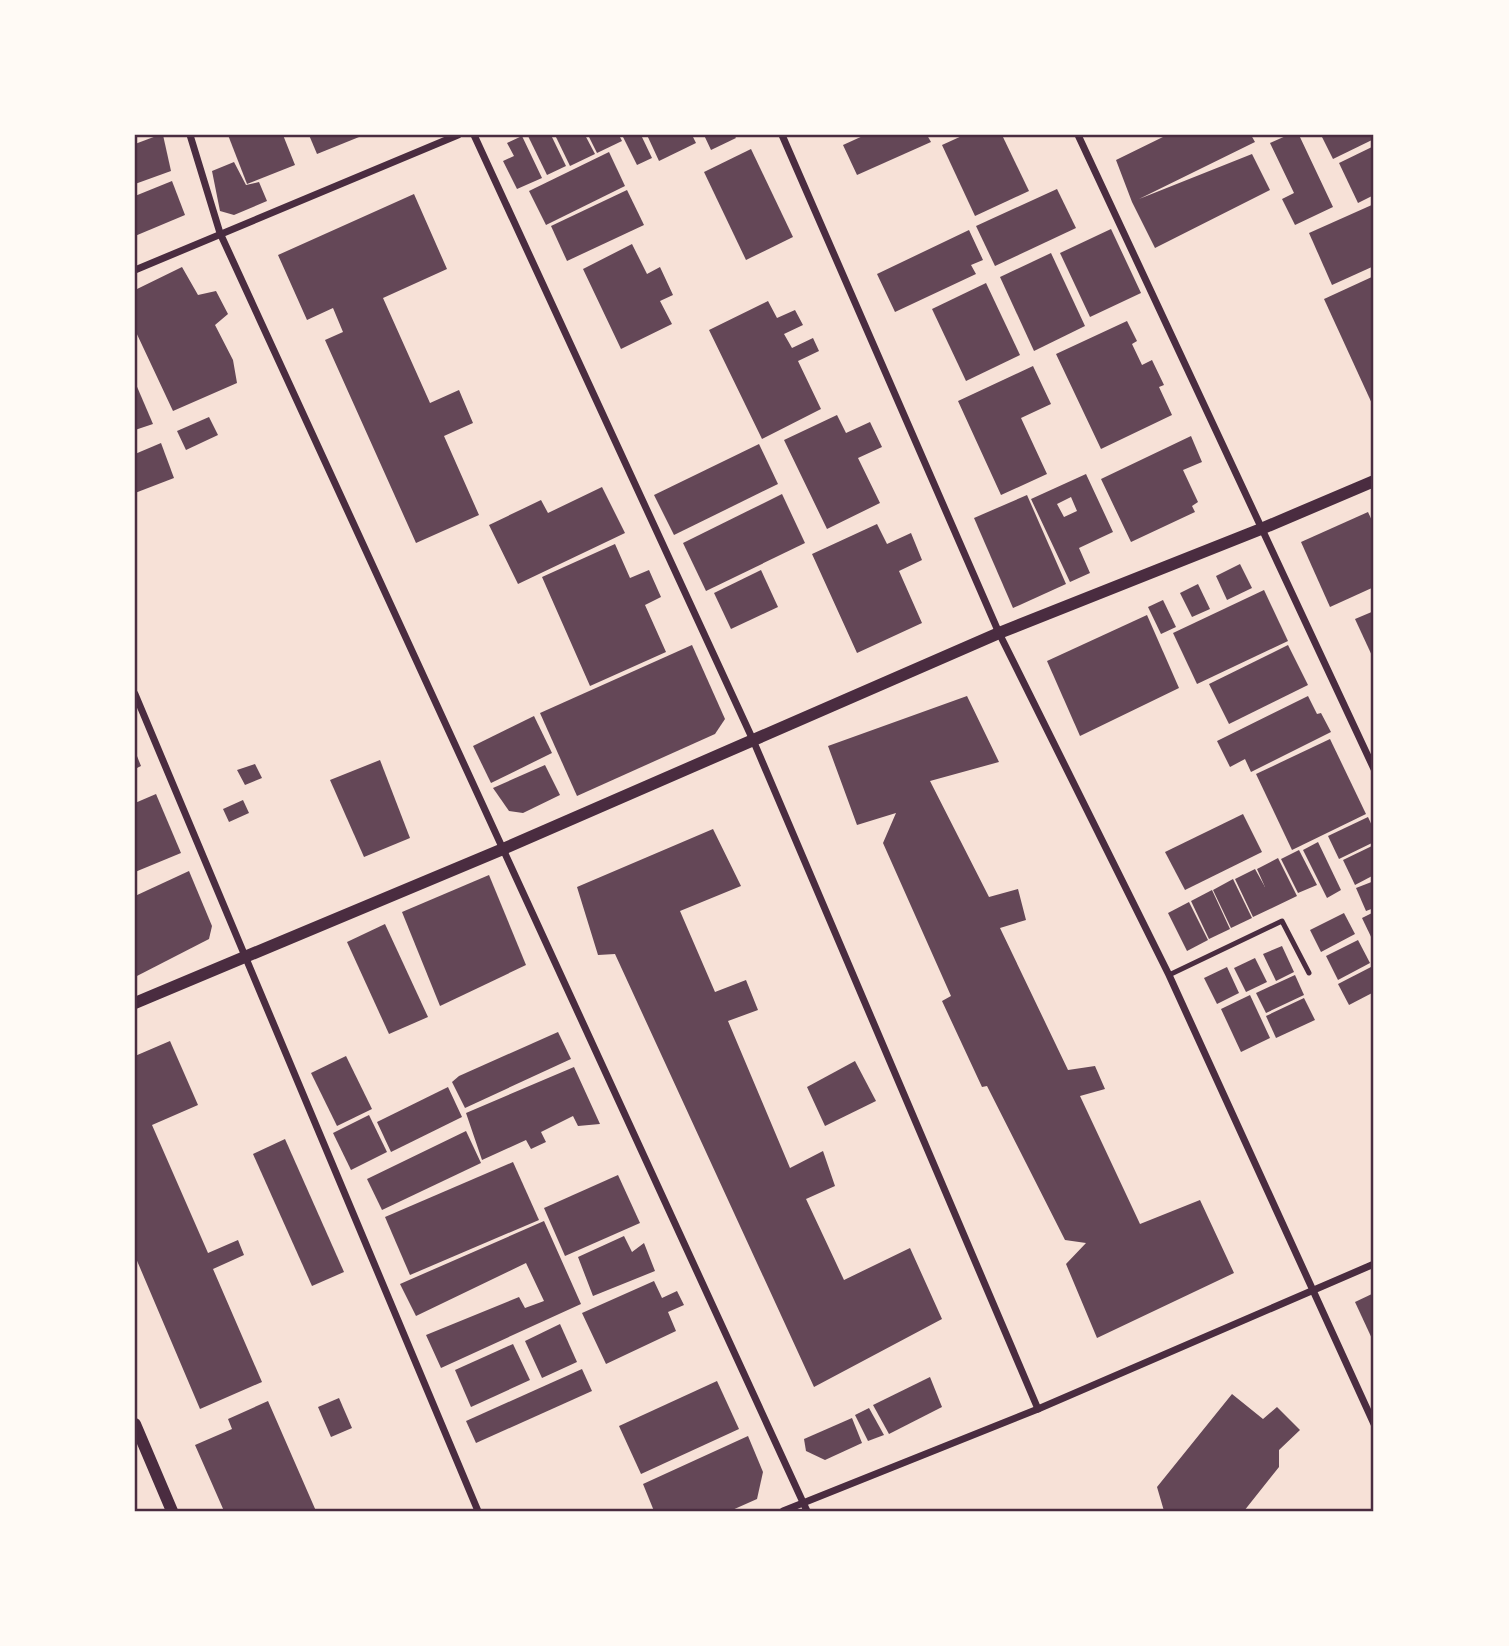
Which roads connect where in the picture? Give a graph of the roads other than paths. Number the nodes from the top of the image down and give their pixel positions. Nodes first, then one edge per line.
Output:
1 (190, 135) edge
2 (458, 135) edge
3 (474, 135) edge
4 (782, 135) edge
5 (1078, 135) edge
6 (220, 233) junction
7 (135, 270) edge
8 (1374, 481) edge
9 (1261, 529) junction
10 (999, 633) junction
11 (135, 694) edge
12 (753, 740) junction
13 (1374, 769) edge
14 (503, 849) junction
15 (246, 956) junction
16 (1309, 973) dead end
17 (1169, 975) junction
18 (135, 1003) edge
19 (1374, 1264) edge
20 (1314, 1291) junction
21 (1038, 1409) junction
22 (135, 1424) edge
23 (1374, 1424) edge
24 (803, 1503) junction
25 (172, 1511) edge
26 (478, 1511) edge
27 (783, 1511) edge
28 (807, 1511) edge

1 - 6 street
2 - 6 street
3 - 12 street
4 - 10 street
5 - 9 street
6 - 7 street
6 - 14 street
8 - 9 street
9 - 10 street
9 - 13 street
10 - 12 street
10 - 17 street
11 - 15 street
12 - 14 street
12 - 21 street
14 - 15 street
14 - 24 street
15 - 18 street
15 - 26 street
16 - 17 lane
17 - 20 street
19 - 20 street
20 - 21 street
20 - 23 street
21 - 24 street
22 - 25 street
24 - 27 street
24 - 28 street

